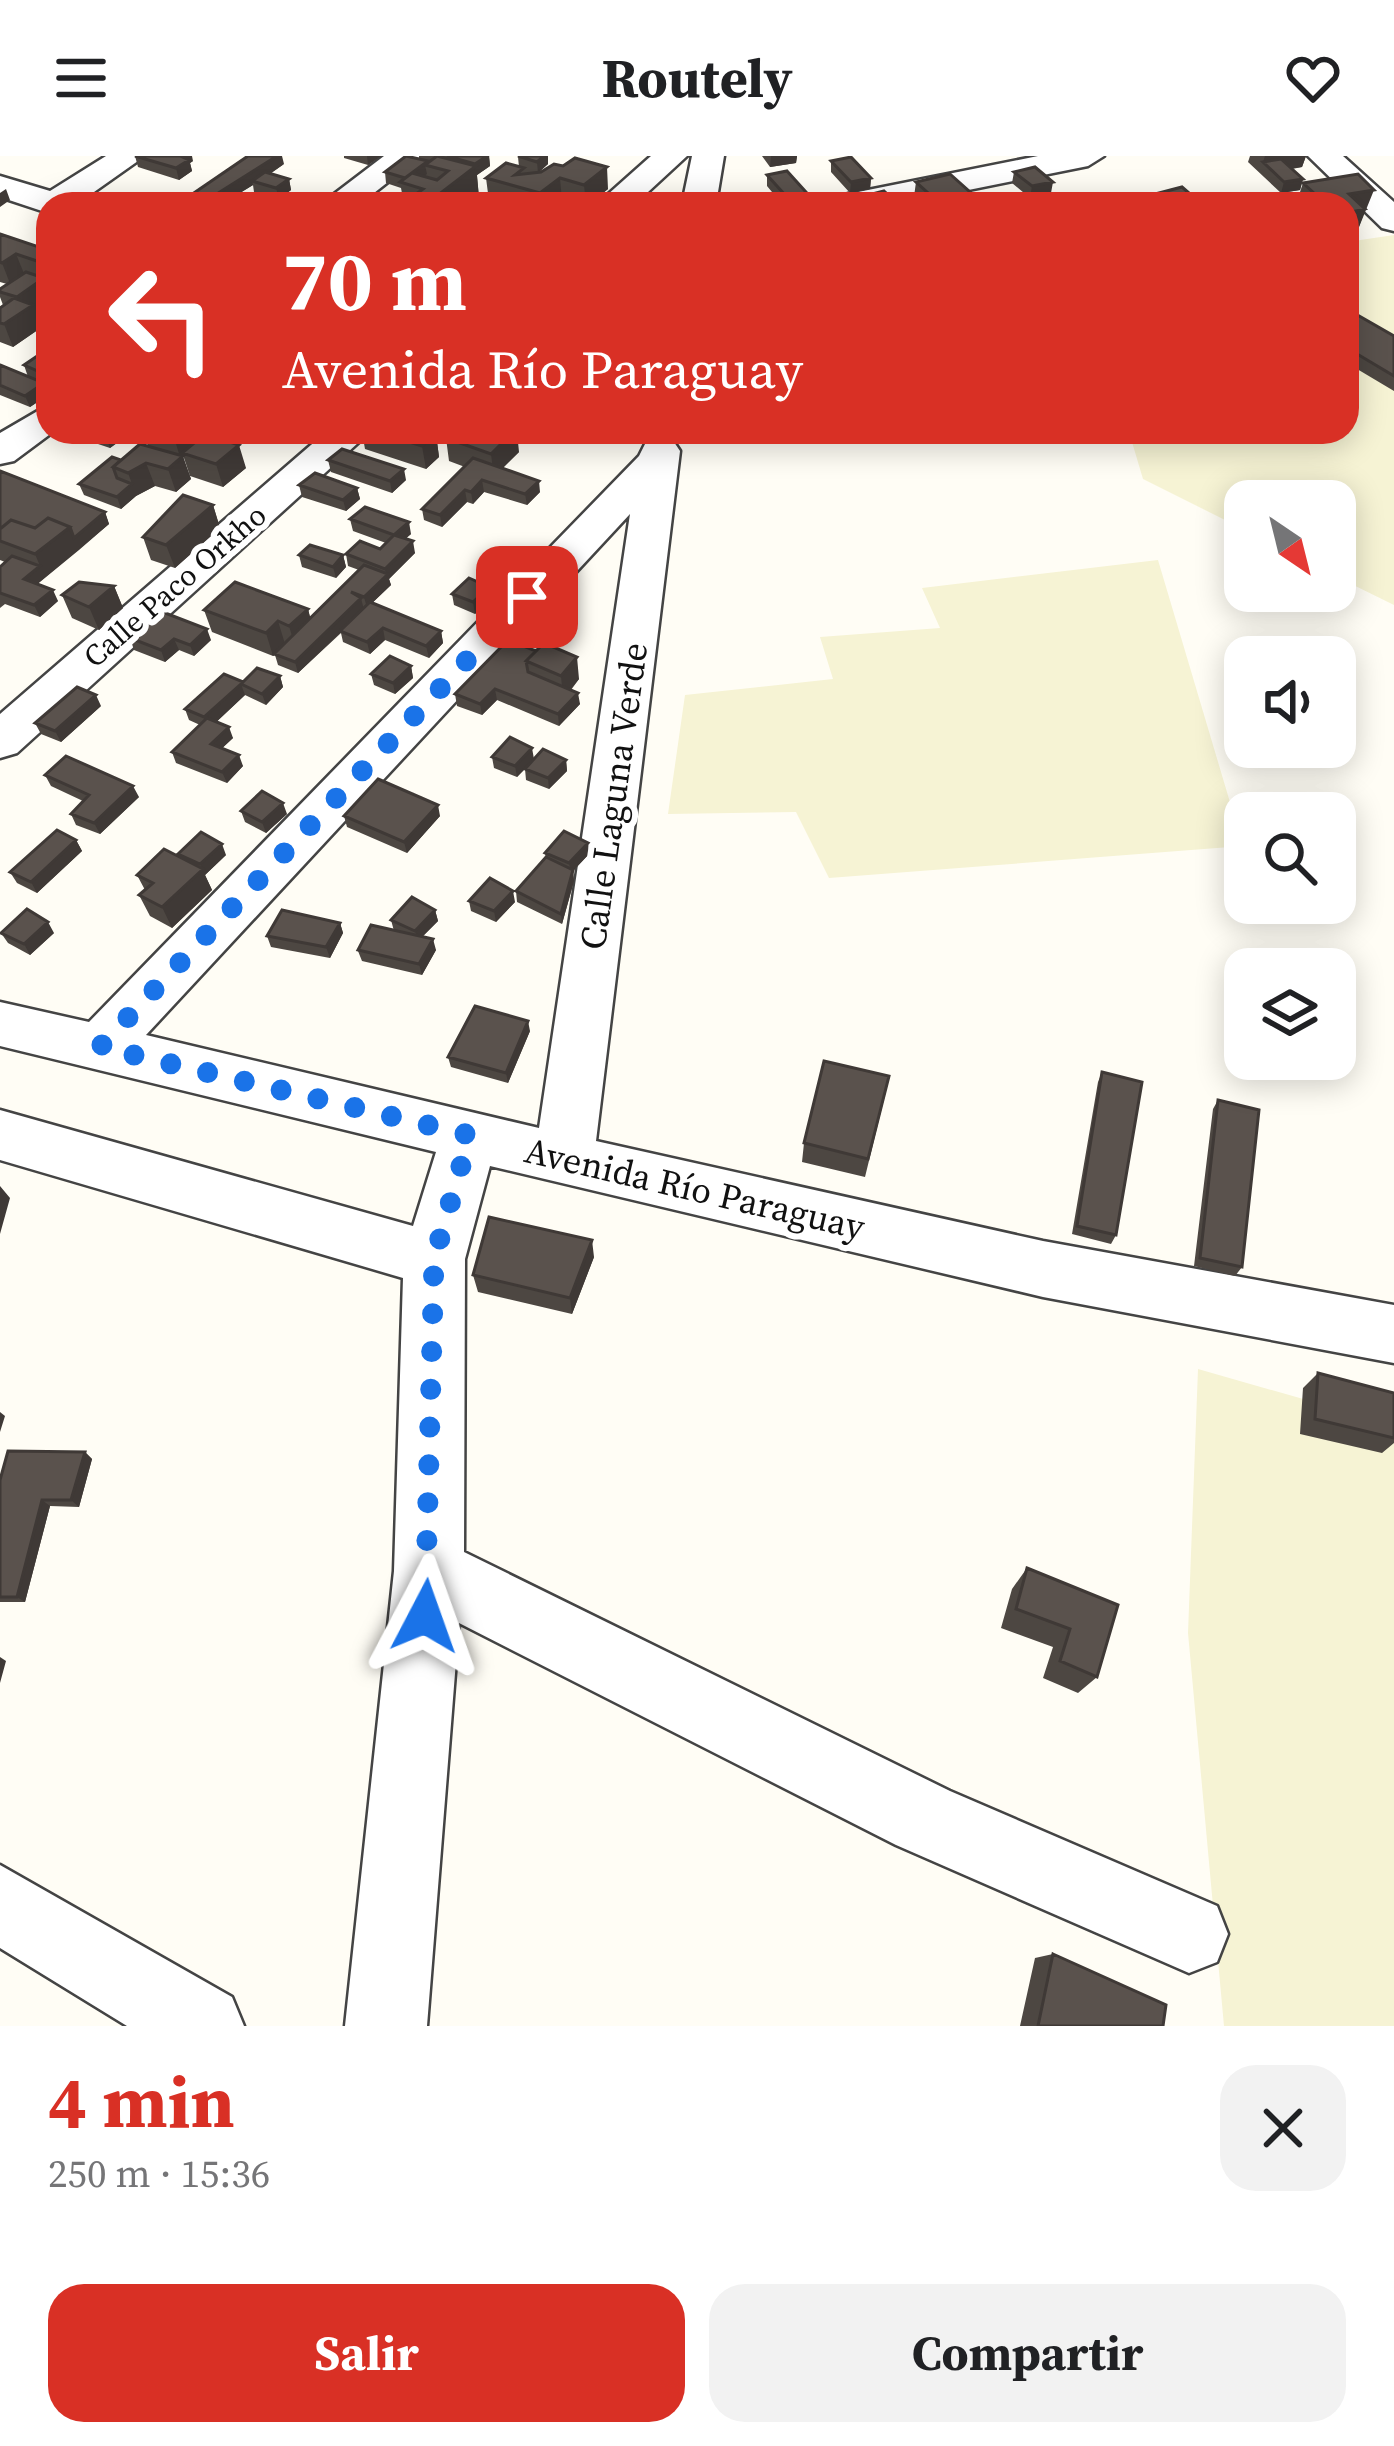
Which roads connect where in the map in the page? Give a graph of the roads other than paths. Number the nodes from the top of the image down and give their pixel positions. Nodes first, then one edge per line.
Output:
1 (129, 156) edge
2 (405, 156) edge
3 (670, 156) edge
4 (708, 156) edge
5 (1088, 156) edge
6 (1324, 156) edge
7 (0, 186) edge
8 (73, 192) edge
9 (355, 192) edge
10 (628, 192) edge
11 (701, 192) edge
12 (908, 192) edge
13 (36, 199) edge
14 (36, 215) edge
15 (1394, 221) edge
16 (16, 227) dead end
17 (36, 426) edge
18 (336, 444) edge
19 (661, 445) edge
20 (0, 452) edge
21 (0, 741) edge
22 (0, 1024) edge
23 (100, 1047) junction
24 (470, 1135) junction
25 (0, 1136) edge
26 (564, 1160) junction
27 (434, 1259) junction
28 (1394, 1334) edge
29 (429, 1571) junction
30 (0, 1904) edge
31 (1189, 1934) dead end
32 (184, 2020) edge
33 (386, 2026) edge

1 - 8 street
2 - 9 street
3 - 10 street
4 - 11 street
5 - 12 street
6 - 15 street
7 - 13 street
14 - 16 street
17 - 20 street
18 - 21 street, Calle Paco Orkho
19 - 23 street
19 - 26 street, Calle Laguna Verde
22 - 23 street, Avenida Río Paraguay
23 - 24 street, Avenida Río Paraguay
24 - 26 street, Avenida Río Paraguay
24 - 27 street
25 - 27 street
26 - 28 street, Avenida Río Paraguay
27 - 29 street
29 - 31 street
29 - 33 street
30 - 32 street

